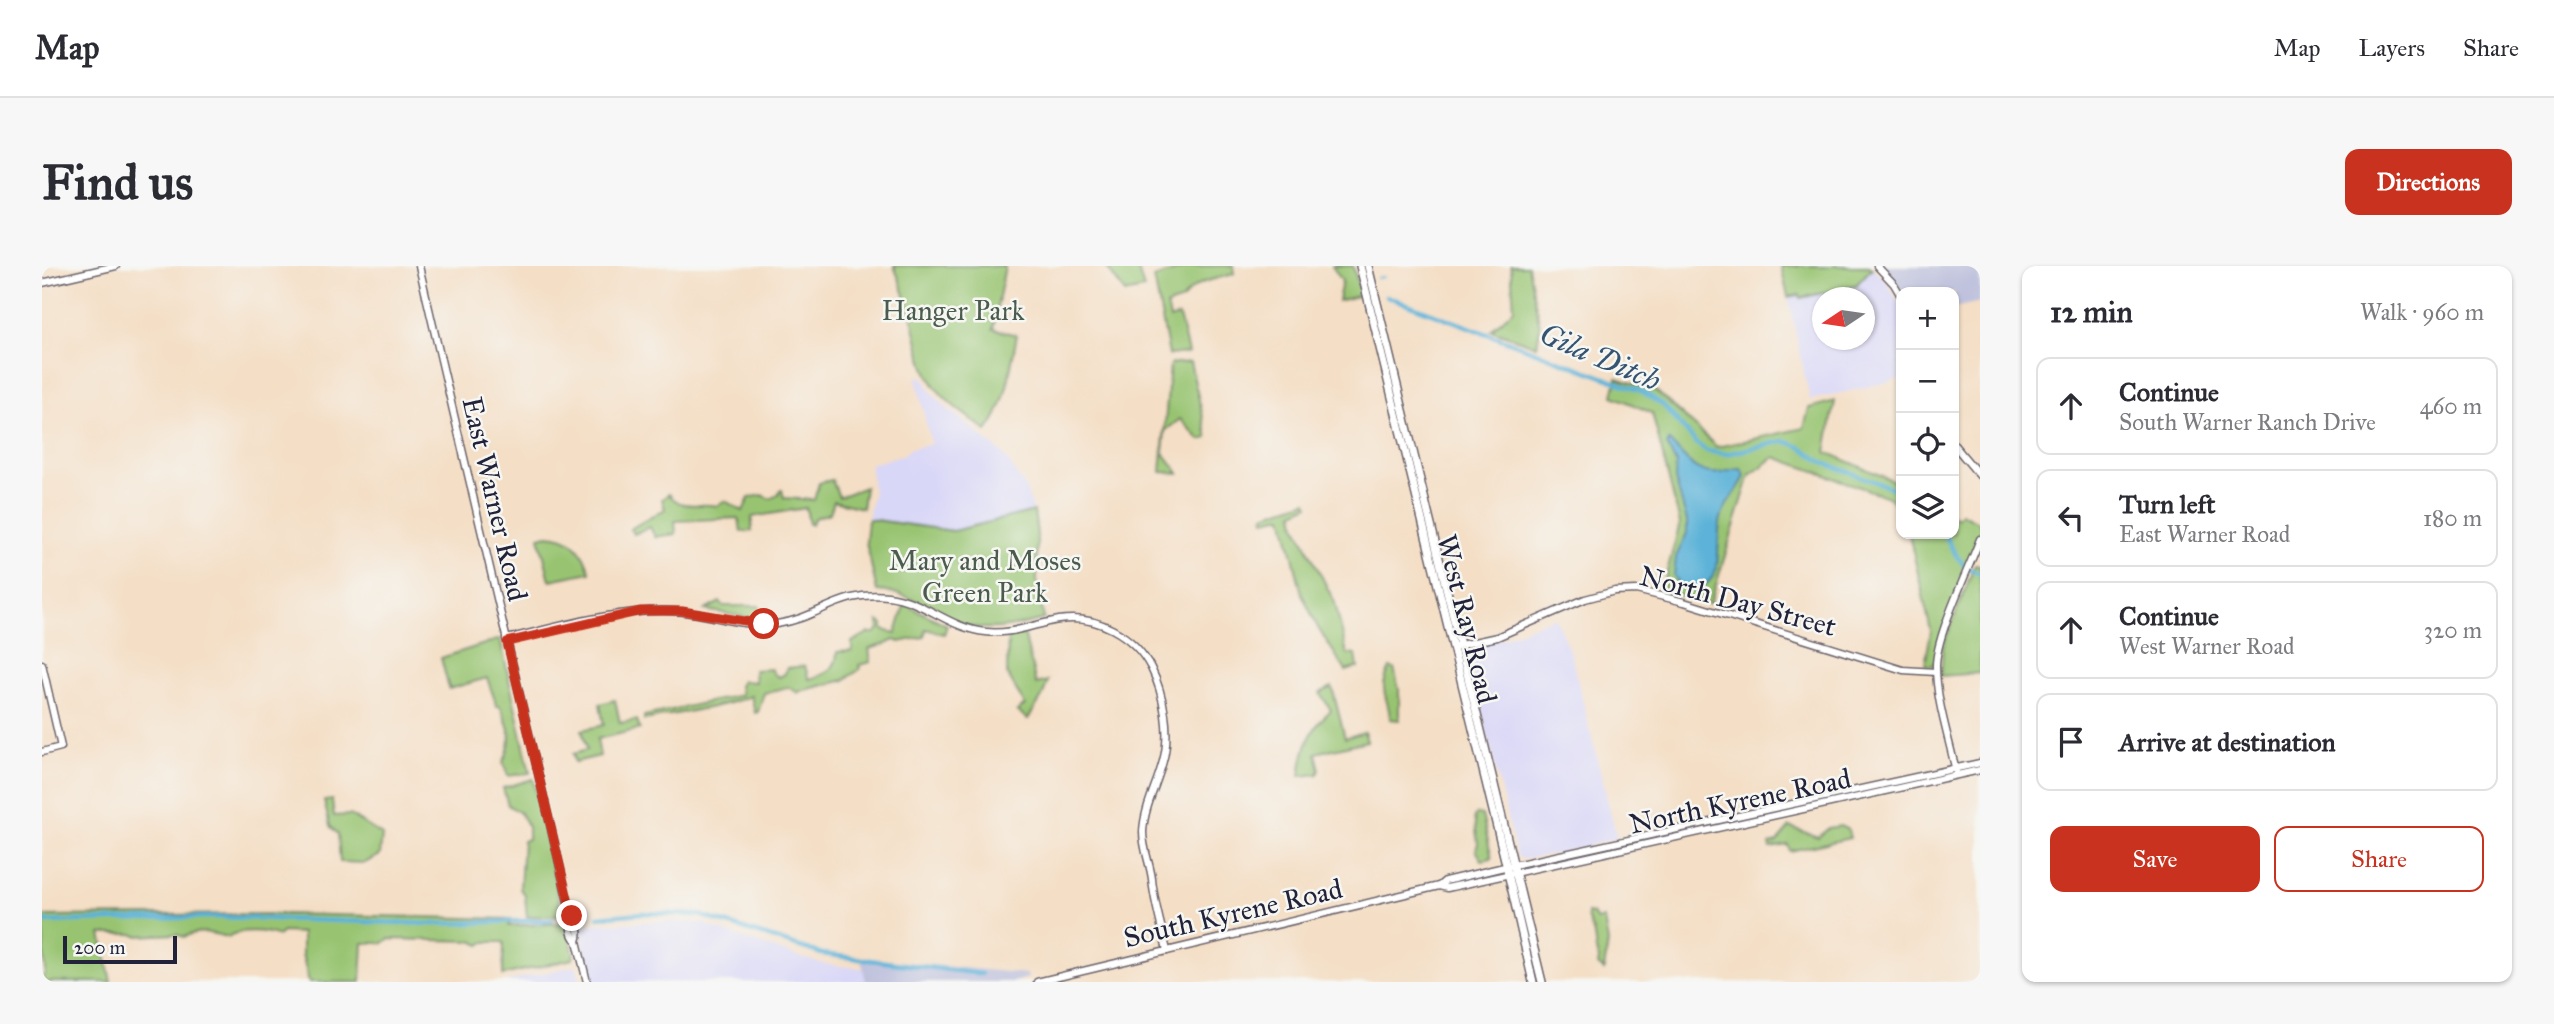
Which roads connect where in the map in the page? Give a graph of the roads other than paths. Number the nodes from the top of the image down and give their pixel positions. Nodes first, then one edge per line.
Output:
1 (116, 266) edge
2 (419, 266) edge
3 (1360, 266) edge
4 (1368, 266) edge
5 (1877, 266) edge
6 (42, 283) edge
7 (1896, 287) edge
8 (1959, 451) edge
9 (1980, 476) edge
10 (1980, 539) edge
11 (507, 640) junction
12 (1456, 646) junction
13 (42, 664) edge
14 (1936, 672) junction
15 (42, 752) edge
16 (1980, 763) edge
17 (1980, 770) edge
18 (1956, 771) junction
19 (1512, 869) junction
20 (1169, 950) junction
21 (587, 982) edge
22 (1037, 982) edge
23 (1533, 982) edge
24 (1542, 982) edge

1 - 6 street
2 - 11 street, East Warner Road
3 - 12 main road, West Ray Road
4 - 12 main road, West Ray Road
5 - 7 street
8 - 9 street
10 - 14 street
11 - 20 street
11 - 21 street, East Warner Road
12 - 14 street, North Day Street
12 - 19 main road, West Ray Road
13 - 15 street
14 - 18 street
16 - 18 street, North Kyrene Road
17 - 18 street, North Kyrene Road
18 - 19 street, North Kyrene Road
19 - 20 street, South Kyrene Road
19 - 23 main road, West Ray Road
19 - 24 main road, West Ray Road
20 - 22 street, South Kyrene Road

